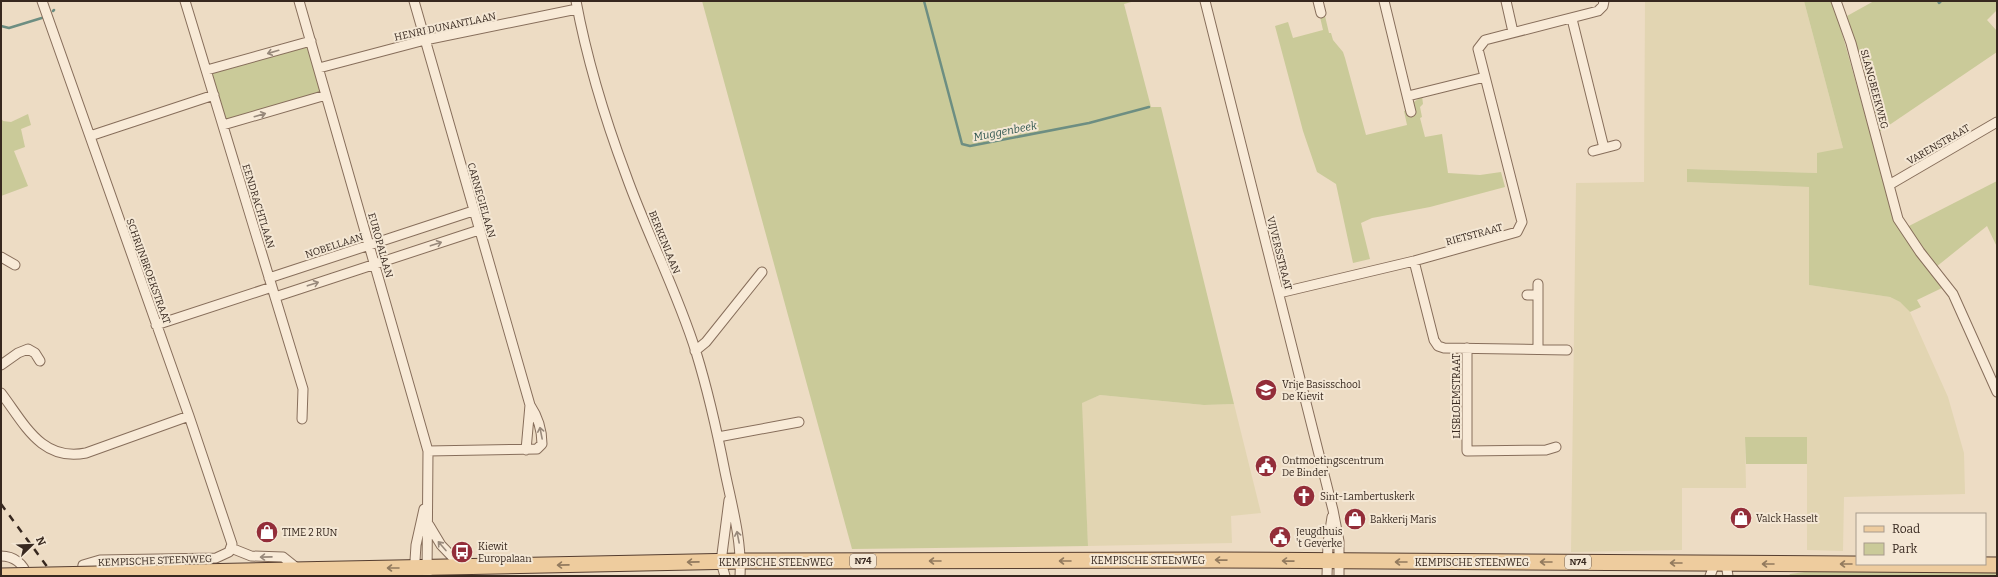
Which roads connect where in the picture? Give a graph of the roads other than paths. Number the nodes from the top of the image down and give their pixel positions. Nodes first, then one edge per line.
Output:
1 (42, 1) edge
2 (185, 1) edge
3 (299, 1) edge
4 (414, 1) edge
5 (1205, 1) edge
6 (1318, 1) edge
7 (1384, 1) edge
8 (1506, 1) edge
9 (1836, 1) edge
10 (1604, 3) edge
11 (577, 5) edge
12 (1321, 13) dead end
13 (1572, 19) junction
14 (1513, 32) junction
15 (425, 40) junction
16 (311, 41) junction
17 (319, 68) junction
18 (207, 70) junction
19 (1485, 77) junction
20 (214, 95) junction
21 (326, 95) junction
22 (1408, 96) junction
23 (1411, 112) dead end
24 (1997, 122) edge
25 (223, 126) junction
26 (90, 136) junction
27 (1616, 145) dead end
28 (1604, 148) junction
29 (1593, 151) dead end
30 (1889, 185) junction
31 (473, 211) junction
32 (479, 230) junction
33 (369, 245) junction
34 (1, 257) edge
35 (1414, 260) junction
36 (375, 264) junction
37 (15, 265) dead end
38 (762, 272) dead end
39 (271, 283) junction
40 (1538, 284) dead end
41 (1279, 293) junction
42 (1527, 295) dead end
43 (1538, 295) junction
44 (276, 296) junction
45 (156, 325) junction
46 (1467, 348) junction
47 (1538, 348) junction
48 (1567, 350) dead end
49 (695, 351) junction
50 (40, 361) dead end
51 (1, 365) edge
52 (1997, 392) edge
53 (1, 393) edge
54 (530, 405) junction
55 (189, 416) junction
56 (302, 419) dead end
57 (799, 422) dead end
58 (718, 436) junction
59 (1556, 447) dead end
60 (526, 450) junction
61 (428, 451) junction
62 (730, 493) junction
63 (427, 496) junction
64 (428, 522) junction
65 (231, 548) junction
66 (4, 556) edge
67 (1997, 565) edge
68 (1, 566) edge
69 (462, 566) junction
70 (723, 569) edge
71 (740, 569) edge
72 (1333, 569) edge
73 (299, 570) junction
74 (1720, 570) edge
75 (420, 572) edge
76 (1, 576) edge
77 (6, 576) edge
78 (27, 576) edge
79 (81, 576) edge

1 - 26 street, SCHRIJNBROEKSTRAAT
2 - 18 street, EENDRACHTLAAN
3 - 16 street, EUROPALAAN
4 - 15 street, CARNEGIELAAN
5 - 41 street, VIJVERSSTRAAT
6 - 12 street
7 - 22 street
8 - 14 street
9 - 30 street, SLANGBEEKWEG
10 - 13 street, RIETSTRAAT
11 - 15 street, HENRI DUNANTLAAN
11 - 49 street, BERKENLAAN
13 - 14 street, RIETSTRAAT
13 - 28 street
14 - 19 street, RIETSTRAAT
15 - 17 street, HENRI DUNANTLAAN
15 - 31 street, CARNEGIELAAN
16 - 17 street, EUROPALAAN
16 -> 18 street
17 - 21 street, EUROPALAAN
18 - 20 street, EENDRACHTLAAN
19 - 22 street
19 - 35 street, RIETSTRAAT
20 - 25 street, EENDRACHTLAAN
20 - 26 street
25 -> 21 street
21 - 33 street, EUROPALAAN
22 - 23 street
24 - 30 street, VARENSTRAAT
25 - 39 street, EENDRACHTLAAN
26 - 45 street, SCHRIJNBROEKSTRAAT
27 - 28 street
28 - 29 street
30 - 52 street, SLANGBEEKWEG
31 - 32 street, CARNEGIELAAN
31 - 33 street, NOBELLAAN
36 -> 32 street
32 - 54 street, CARNEGIELAAN
33 - 36 street, EUROPALAAN
33 - 39 street, NOBELLAAN
34 - 37 street
35 - 41 street, RIETSTRAAT
35 - 46 street, LISBLOEMSTRAAT
44 -> 36 street
36 - 61 street, EUROPALAAN
38 - 49 street
39 - 44 street, EENDRACHTLAAN
39 - 45 street, NOBELLAAN
40 - 43 street
41 - 72 street, VIJVERSSTRAAT
42 - 43 street
43 - 47 street
44 - 56 street, EENDRACHTLAAN
45 - 55 street, SCHRIJNBROEKSTRAAT
46 - 47 street, LISBLOEMSTRAAT
46 - 59 street, LISBLOEMSTRAAT
47 - 48 street, LISBLOEMSTRAAT
49 - 58 street, BERKENLAAN
50 - 51 street
53 - 55 street
54 - 60 street, CARNEGIELAAN
60 -> 54 street, CARNEGIELAAN
55 - 65 street, SCHRIJNBROEKSTRAAT
57 - 58 street
58 - 62 street, BERKENLAAN
60 - 61 street, CARNEGIELAAN
61 - 63 street, EUROPALAAN
62 - 70 street, BERKENLAAN
71 -> 62 street, BERKENLAAN
63 - 64 street, EUROPALAAN
63 - 75 street, EUROPALAAN
69 -> 64 street, EUROPALAAN
64 - 75 street, EUROPALAAN
73 -> 65 street
65 - 79 street, KEMPISCHE STEENWEG
66 - 78 street
67 -> 74 main road, KEMPISCHE STEENWEG / N74
68 - 77 street
70 -> 69 main road, KEMPISCHE STEENWEG / N74
69 - 75 main road, KEMPISCHE STEENWEG / N74
70 - 71 main road, KEMPISCHE STEENWEG / N74
72 -> 71 main road, KEMPISCHE STEENWEG / N74
74 -> 72 main road, KEMPISCHE STEENWEG / N74
75 -> 73 main road, KEMPISCHE STEENWEG / N74
73 - 76 main road, KEMPISCHE STEENWEG / N74, bridge

